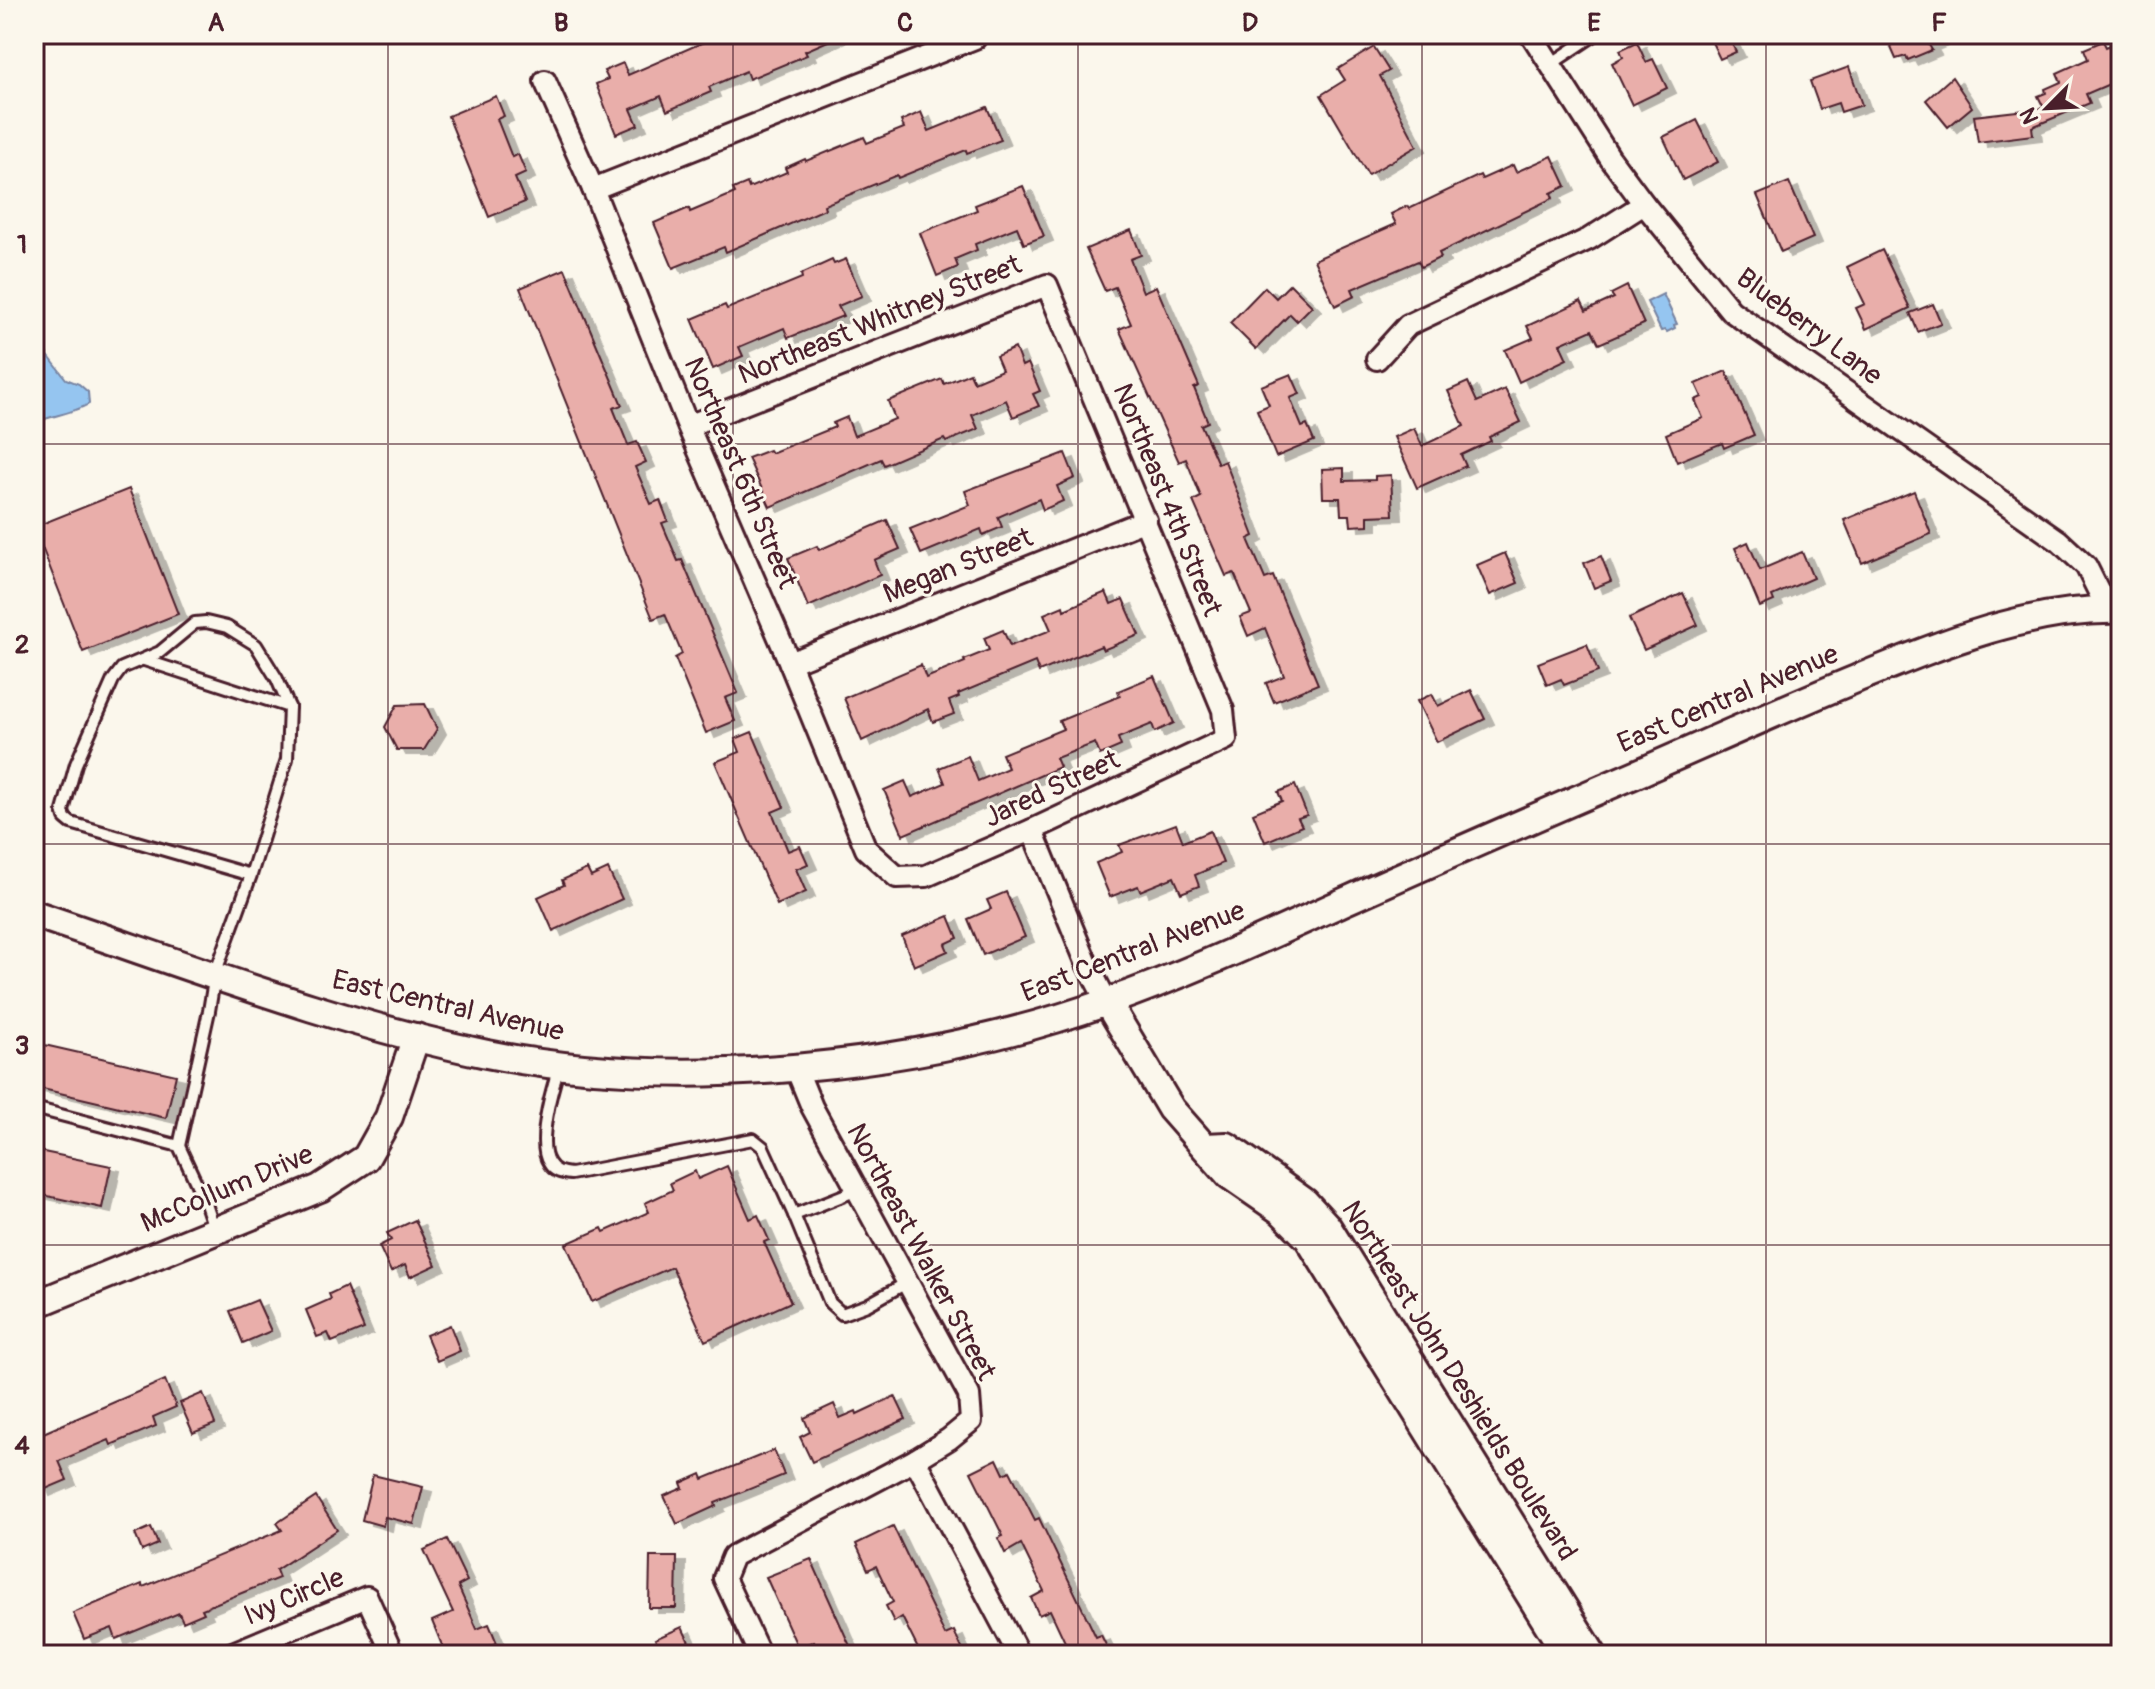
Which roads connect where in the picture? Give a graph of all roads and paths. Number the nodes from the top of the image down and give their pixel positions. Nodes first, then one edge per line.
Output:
1 (1531, 34) edge
2 (1596, 34) edge
3 (975, 38) dead end
4 (1551, 64) junction
5 (545, 81) dead end
6 (593, 189) junction
7 (1644, 204) junction
8 (1047, 285) joint
9 (1377, 359) dead end
10 (688, 426) junction
11 (1146, 520) junction
12 (2114, 610) edge
13 (144, 660) junction
14 (790, 663) junction
15 (289, 707) junction
16 (1226, 739) joint
17 (1032, 830) junction
18 (251, 875) junction
19 (897, 877) joint
20 (34, 914) edge
21 (215, 974) junction
22 (1107, 1002) junction
23 (416, 1037) junction
24 (559, 1065) junction
25 (796, 1068) junction
26 (34, 1108) edge
27 (179, 1146) junction
28 (1205, 1147) junction
29 (857, 1190) junction
30 (794, 1215) junction
31 (215, 1231) junction
32 (908, 1282) junction
33 (34, 1305) edge
34 (915, 1460) junction
35 (228, 1655) edge
36 (393, 1655) edge
37 (760, 1655) edge
38 (1019, 1655) edge
39 (1567, 1655) edge
40 (1593, 1655) edge

1 - 4 street, Blueberry Lane
2 - 4 lane
3 - 6 street
4 - 7 street, Blueberry Lane
5 - 6 street, Northeast 6th Street
6 - 10 street, Northeast 6th Street
7 - 9 street
7 - 12 street, Blueberry Lane
8 - 10 street, Northeast Whitney Street
8 - 11 street, Northeast 4th Street
10 - 14 street, Northeast 6th Street
11 - 14 street, Megan Street
11 - 16 street, Northeast 4th Street
12 - 22 main road, East Central Avenue
13 - 15 lane
13 - 15 lane
13 - 18 lane
14 - 19 street, Northeast 6th Street
15 - 18 lane
16 - 17 street, Jared Street
17 - 19 street, Jared Street
17 - 22 street
18 - 21 lane
20 - 21 main road, East Central Avenue
21 - 23 main road, East Central Avenue
21 - 27 lane
22 - 25 main road, East Central Avenue
22 - 28 main road, Northeast John Deshields Boulevard
23 - 24 main road, East Central Avenue
23 - 31 main road, McCollum Drive
24 - 25 main road, East Central Avenue
24 - 30 lane
25 - 29 street, Northeast Walker Street
26 - 27 lane
27 - 31 lane
28 - 39 main road, Northeast John Deshields Boulevard
28 - 40 main road, Northeast John Deshields Boulevard
29 - 30 lane
29 - 32 street, Northeast Walker Street
30 - 32 lane
31 - 33 main road, McCollum Drive
32 - 34 street, Northeast Walker Street
34 - 37 street, Northeast Walker Street
34 - 38 street
35 - 36 street, Ivy Circle

